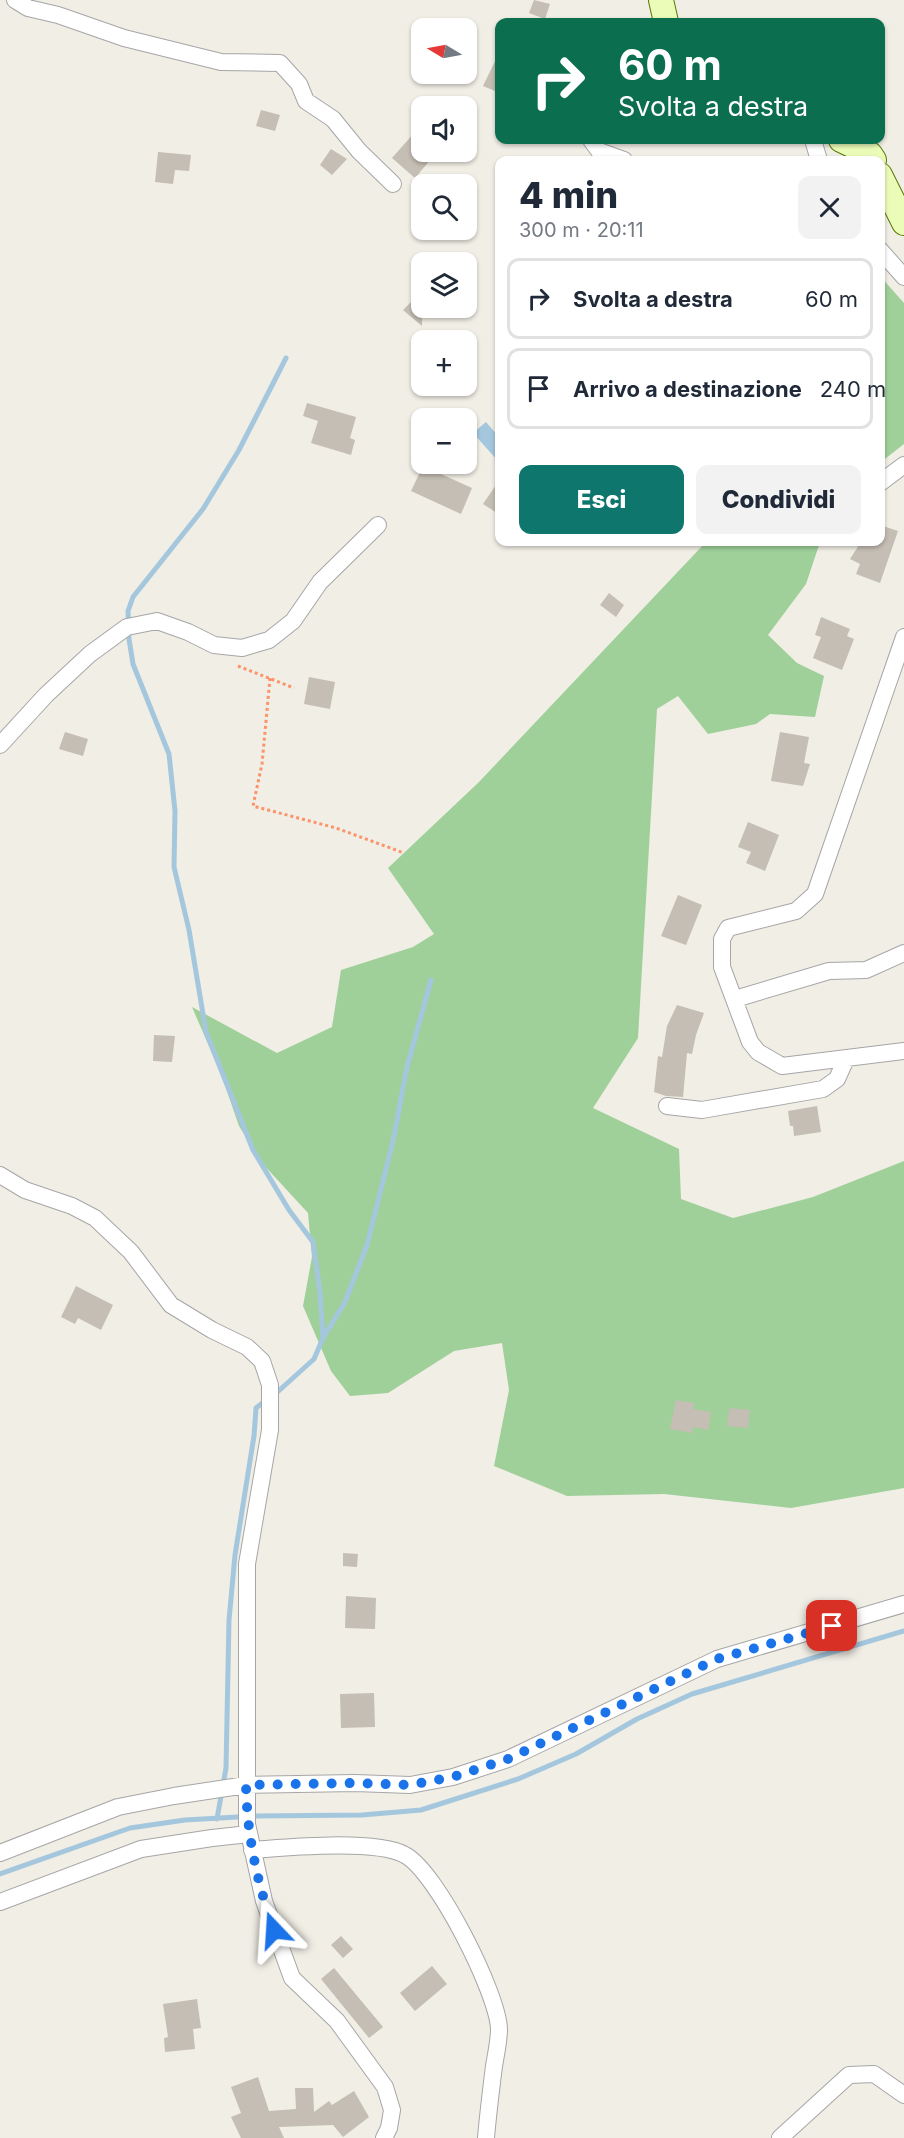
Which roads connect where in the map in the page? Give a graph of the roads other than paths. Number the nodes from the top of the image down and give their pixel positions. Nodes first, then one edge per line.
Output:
1 (15, 0) edge
2 (661, 0) edge
3 (665, 18) edge
4 (594, 144) edge
5 (849, 144) edge
6 (613, 156) edge
7 (871, 156) edge
8 (393, 184) dead end
9 (885, 185) edge
10 (904, 223) edge
11 (885, 256) edge
12 (904, 277) edge
13 (904, 465) edge
14 (885, 479) edge
15 (378, 525) dead end
16 (904, 637) edge
17 (0, 745) edge
18 (904, 953) edge
19 (735, 999) junction
20 (904, 1051) edge
21 (846, 1059) junction
22 (667, 1106) dead end
23 (0, 1175) edge
24 (904, 1604) edge
25 (242, 1789) junction
26 (249, 1836) junction
27 (0, 1853) edge
28 (0, 1902) edge
29 (904, 2096) edge
30 (384, 2138) edge
31 (486, 2138) edge
32 (780, 2138) edge

1 - 8 street
2 - 3 main road
4 - 6 street
5 - 7 main road
9 - 10 main road
11 - 12 street
13 - 14 street
15 - 17 street
16 - 19 street
18 - 19 street
19 - 21 street
20 - 21 street
21 - 22 street
23 - 25 street
24 - 25 street
25 - 26 street
25 - 27 street
26 - 28 street
26 - 30 street
26 - 31 street
29 - 32 street

